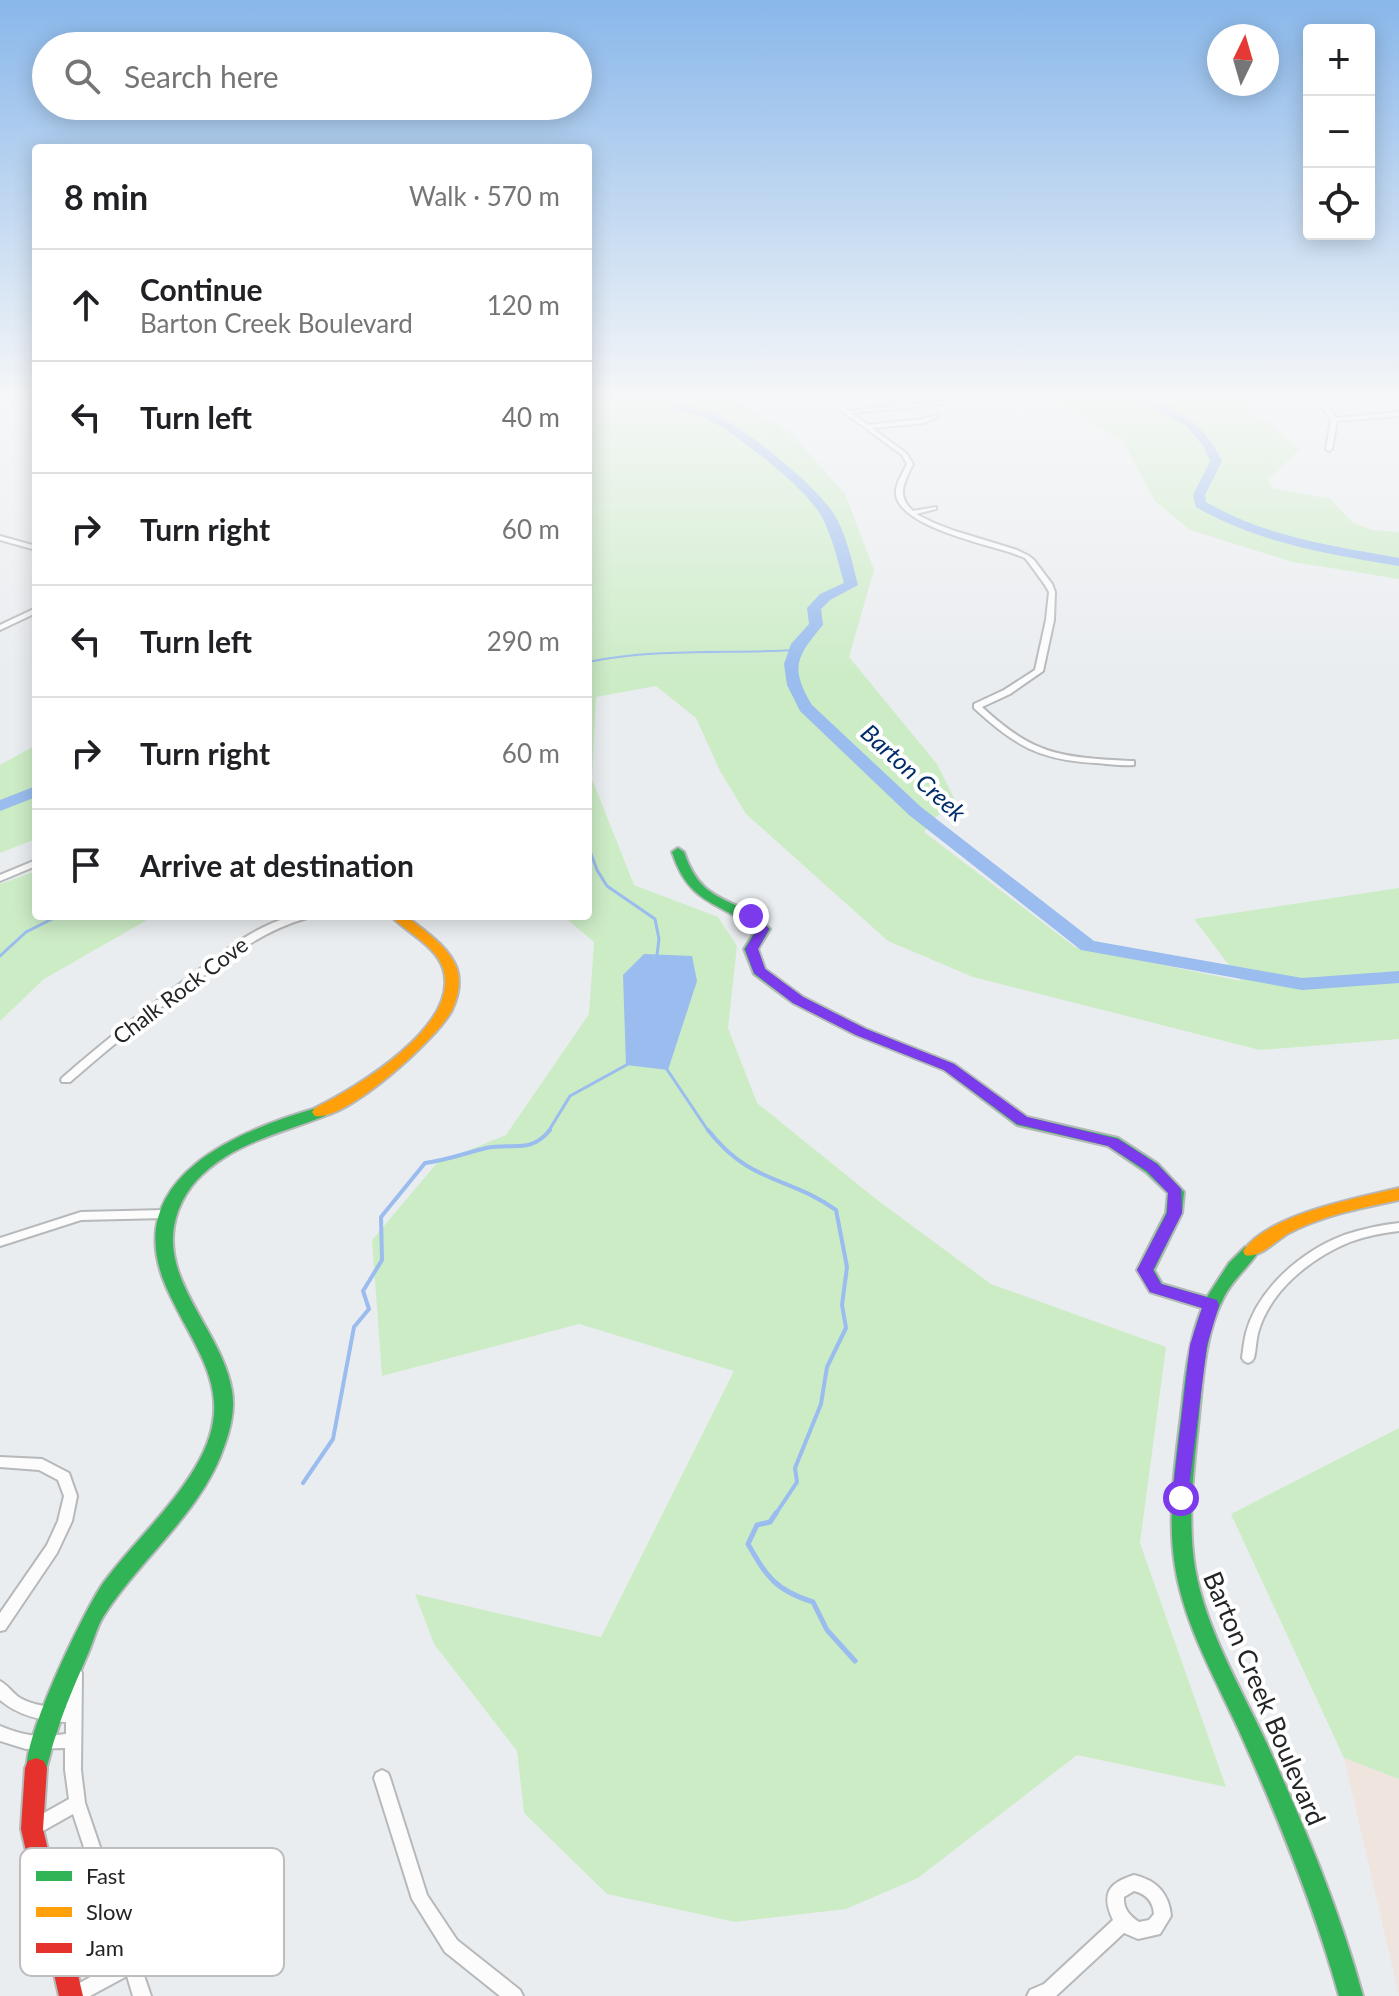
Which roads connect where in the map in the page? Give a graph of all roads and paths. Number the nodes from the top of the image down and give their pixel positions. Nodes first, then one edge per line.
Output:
1 (901, 488) edge
2 (934, 508) dead end
3 (911, 513) junction
4 (0, 538) edge
5 (32, 545) edge
6 (32, 612) edge
7 (0, 628) edge
8 (1131, 763) dead end
9 (678, 852) dead end
10 (32, 865) edge
11 (0, 878) edge
12 (291, 920) edge
13 (402, 920) edge
14 (66, 1080) dead end
15 (1399, 1194) edge
16 (165, 1214) junction
17 (1399, 1227) edge
18 (0, 1242) edge
19 (1211, 1305) junction
20 (1248, 1358) dead end
21 (0, 1462) edge
22 (0, 1625) edge
23 (74, 1664) junction
24 (0, 1688) edge
25 (50, 1715) junction
26 (73, 1715) junction
27 (0, 1733) edge
28 (73, 1740) junction
29 (41, 1744) junction
30 (382, 1778) dead end
31 (77, 1803) junction
32 (32, 1829) junction
33 (37, 1848) edge
34 (92, 1848) edge
35 (1123, 1922) dead end
36 (67, 1976) edge
37 (109, 1976) edge
38 (135, 1976) edge
39 (72, 1996) edge
40 (142, 1996) edge
41 (514, 1996) edge
42 (1036, 1996) edge
43 (1351, 1996) edge

1 - 3 street
2 - 3 street
3 - 8 street
4 - 5 street
6 - 7 street
9 - 19 street
10 - 11 street
12 - 14 street, Chalk Rock Cove
13 - 16 street
15 - 19 street, Barton Creek Boulevard
16 - 18 street
16 - 23 street
17 - 20 street
19 - 43 street, Barton Creek Boulevard
21 - 22 street
23 - 25 street
23 - 26 street
24 - 25 street
25 - 26 street
25 - 29 street
26 - 28 street
27 - 29 street
28 - 29 street
28 - 31 street
29 - 32 street
30 - 41 street
31 - 32 street
31 - 34 street
32 - 33 street
35 - 42 street
36 - 39 street
37 - 39 street
38 - 40 street

